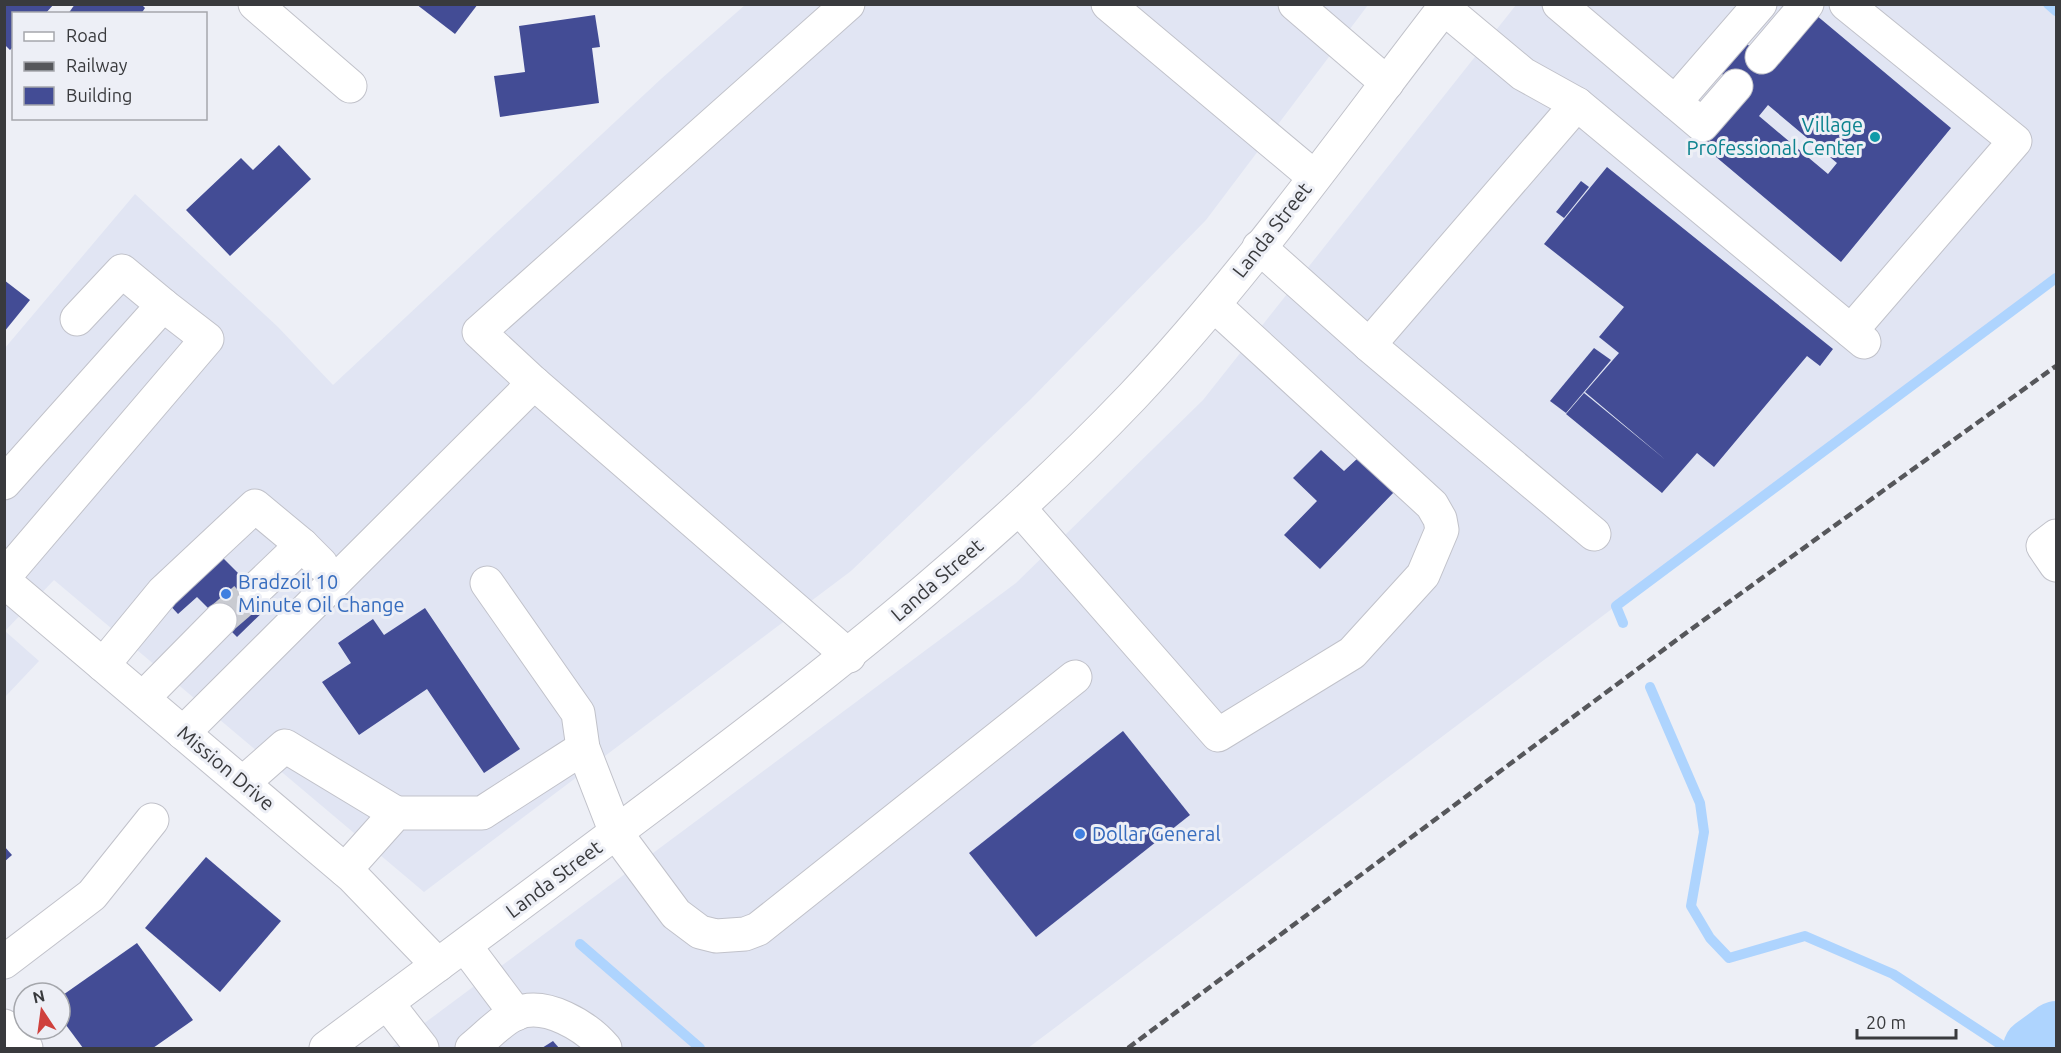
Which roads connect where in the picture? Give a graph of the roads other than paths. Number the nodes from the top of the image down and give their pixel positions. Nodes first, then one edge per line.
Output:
1 (255, 4) edge
2 (848, 4) edge
3 (1108, 4) edge
4 (1295, 4) edge
5 (1559, 4) edge
6 (1760, 4) edge
7 (1807, 4) edge
8 (1846, 4) edge
9 (1445, 6) edge
10 (1762, 57) dead end
11 (1387, 83) junction
12 (350, 86) dead end
13 (1736, 86) dead end
14 (1675, 102) junction
15 (1576, 104) junction
16 (1313, 176) junction
17 (1259, 247) junction
18 (163, 304) junction
19 (1214, 305) junction
20 (77, 319) dead end
21 (1369, 345) junction
22 (534, 383) junction
23 (4, 483) edge
24 (1019, 508) junction
25 (1594, 534) dead end
26 (2056, 536) edge
27 (2056, 565) edge
28 (4, 579) edge
29 (488, 584) dead end
30 (255, 590) tunnel mouth
31 (220, 620) tunnel mouth
32 (849, 656) junction
33 (104, 665) junction
34 (1075, 677) dead end
35 (142, 698) junction
36 (183, 732) junction
37 (583, 748) junction
38 (243, 783) junction
39 (396, 813) junction
40 (152, 820) dead end
41 (616, 833) junction
42 (345, 870) junction
43 (465, 946) junction
44 (4, 962) edge
45 (438, 965) junction
46 (387, 1003) junction
47 (516, 1014) junction
48 (4, 1026) edge
49 (26, 1048) edge
50 (326, 1048) edge
51 (422, 1048) edge
52 (472, 1048) edge
53 (605, 1048) edge

1 - 12 street
2 - 22 street
3 - 16 street
4 - 11 street
5 - 14 street
6 - 14 street
7 - 10 street
8 - 15 street
9 - 11 street, Landa Street
9 - 15 street
11 - 16 street, Landa Street
13 - 14 street
15 - 21 street
16 - 17 street, Landa Street
17 - 19 street, Landa Street
17 - 21 street
18 - 20 street
18 - 23 street
18 - 28 street
19 - 24 street, Landa Street
19 - 24 street
21 - 25 street
22 - 32 street
22 - 36 street
24 - 32 street, Landa Street
26 - 27 street
28 - 33 street, Mission Drive
29 - 37 street
30 - 33 street
31 - 35 street
32 - 41 street, Landa Street
33 - 35 street, Mission Drive
34 - 41 street
35 - 36 street, Mission Drive
36 - 38 street, Mission Drive
37 - 39 street
37 - 41 street
38 - 39 street
38 - 42 street, Mission Drive
39 - 42 street
40 - 44 street
41 - 43 street, Landa Street
42 - 45 street, Mission Drive
43 - 45 street, Landa Street
43 - 47 street
45 - 46 street, Landa Street
46 - 50 street, Landa Street
46 - 51 street
47 - 52 street
47 - 53 street
48 - 49 street

